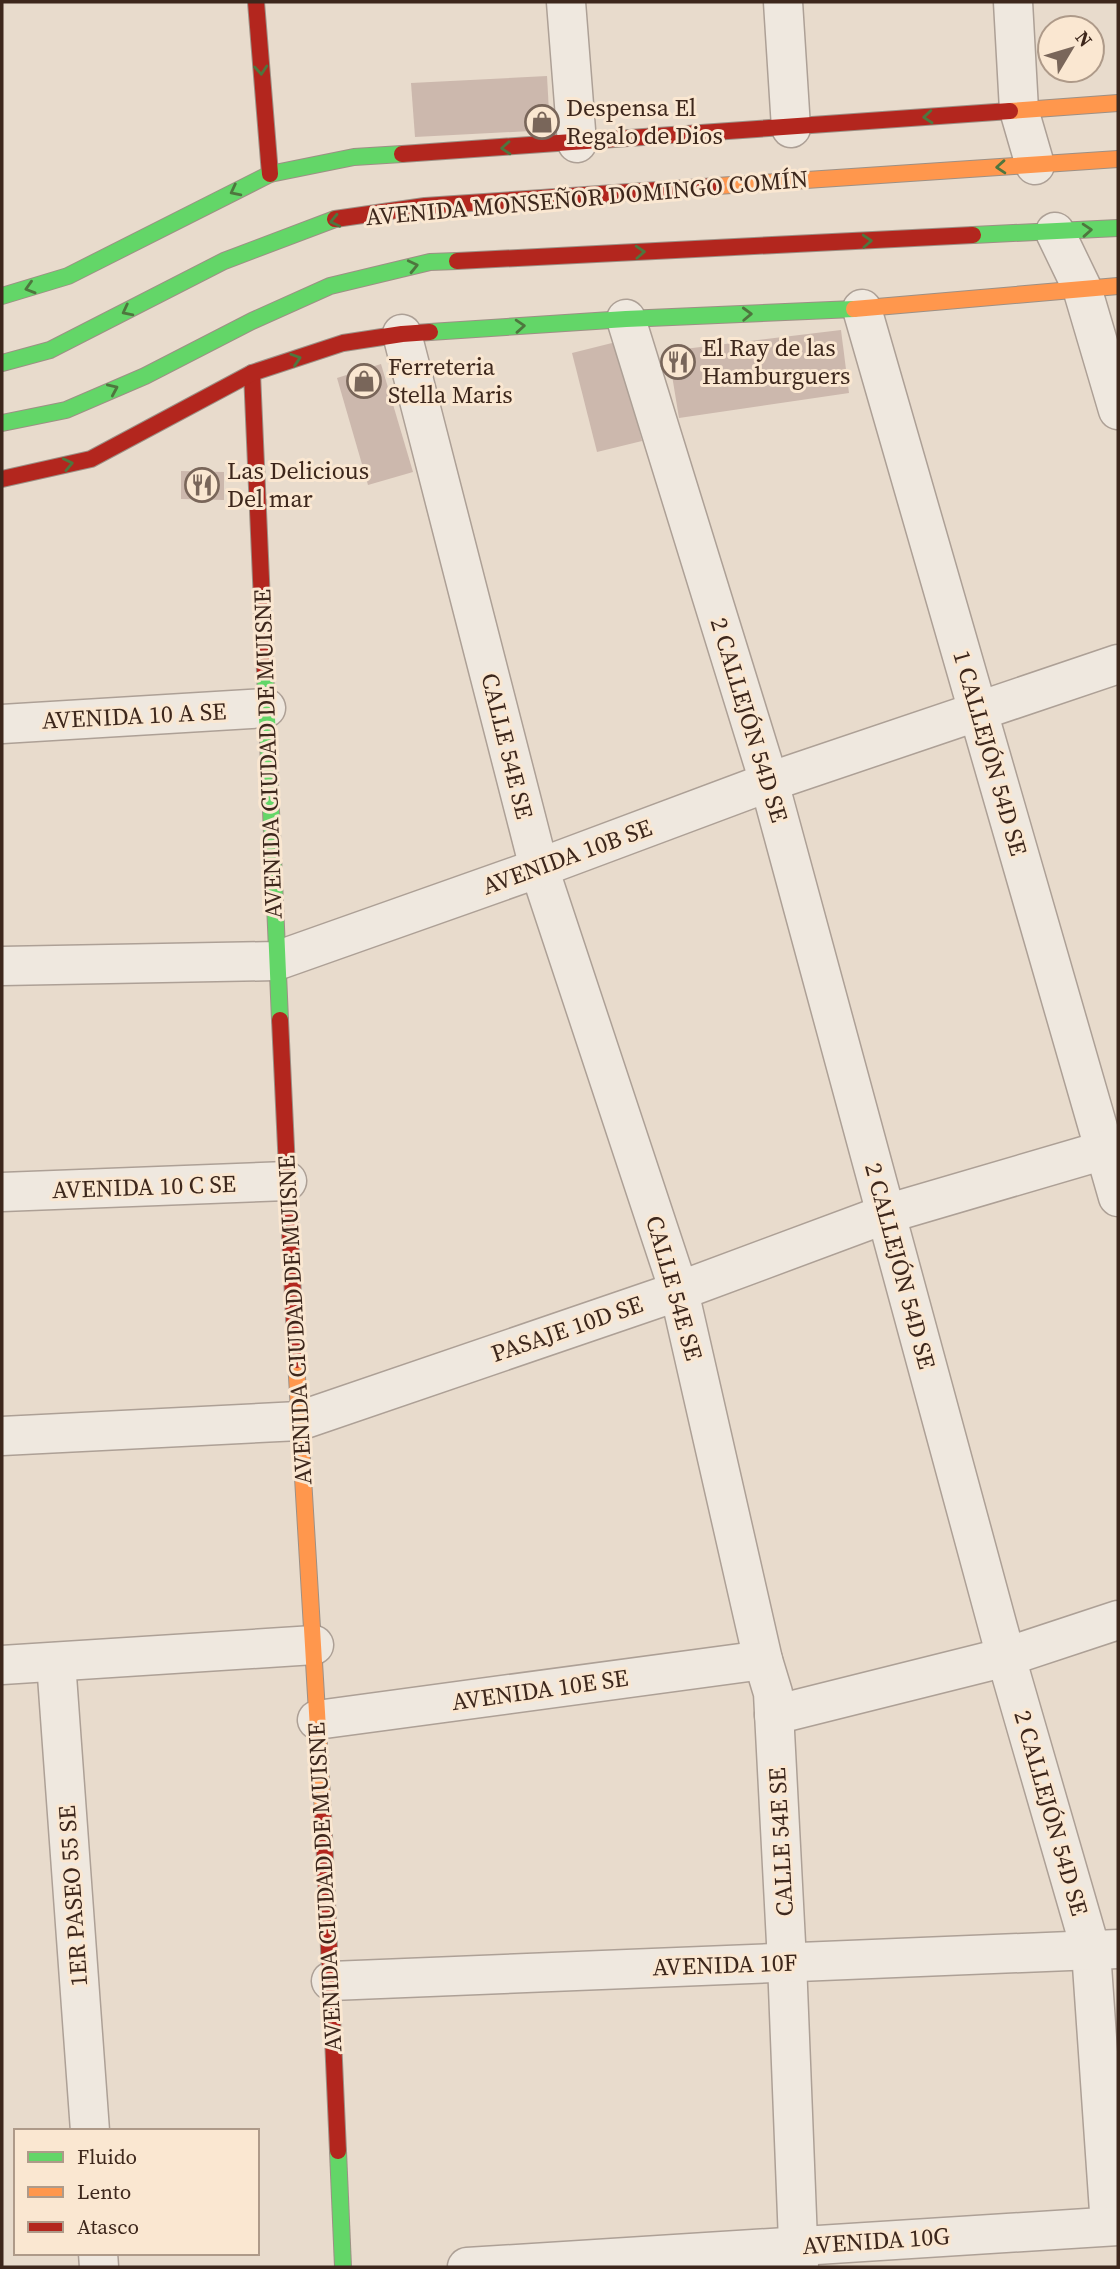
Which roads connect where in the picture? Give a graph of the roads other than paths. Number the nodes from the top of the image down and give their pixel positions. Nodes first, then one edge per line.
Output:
1 (256, 2) edge
2 (566, 2) edge
3 (783, 2) edge
4 (1013, 2) edge
5 (1118, 103) edge
6 (1019, 110) junction
7 (791, 128) junction
8 (577, 143) junction
9 (1118, 159) edge
10 (1035, 165) junction
11 (270, 174) junction
12 (1118, 228) edge
13 (1055, 232) junction
14 (1100, 287) edge
15 (2, 296) edge
16 (862, 309) junction
17 (625, 319) junction
18 (402, 334) junction
19 (2, 363) edge
20 (252, 373) junction
21 (1118, 410) edge
22 (2, 423) edge
23 (2, 479) edge
24 (1118, 664) edge
25 (266, 708) junction
26 (977, 712) junction
27 (2, 724) edge
28 (769, 782) junction
29 (538, 868) junction
30 (276, 961) junction
31 (2, 966) edge
32 (1112, 1149) edge
33 (287, 1181) junction
34 (2, 1192) edge
35 (1118, 1197) edge
36 (886, 1214) junction
37 (679, 1291) junction
38 (299, 1421) junction
39 (2, 1436) edge
40 (1118, 1620) edge
41 (314, 1645) junction
42 (1006, 1657) junction
43 (763, 1660) junction
44 (56, 1662) junction
45 (2, 1665) edge
46 (774, 1715) junction
47 (317, 1720) junction
48 (1105, 1950) edge
49 (787, 1962) junction
50 (331, 1980) junction
51 (90, 2129) edge
52 (1114, 2226) edge
53 (798, 2257) edge
54 (343, 2267) edge
55 (467, 2267) edge

1 -> 11 main road
2 - 8 street
3 - 7 street
4 - 6 street
5 - 6 main road
6 -> 7 main road
6 - 10 street
7 - 8 main road
8 -> 11 main road
9 - 10 main road, AVENIDA MONSEÑOR DOMINGO COMÍN
10 -> 19 main road, AVENIDA MONSEÑOR DOMINGO COMÍN
11 -> 15 main road
13 -> 12 main road, AVENIDA MONSEÑOR DOMINGO COMÍN
13 - 14 street
22 -> 13 main road, AVENIDA MONSEÑOR DOMINGO COMÍN
14 - 16 main road
14 - 21 street
17 -> 16 main road
16 - 26 street, 1 CALLEJÓN 54D SE
18 -> 17 main road
17 - 28 street, 2 CALLEJÓN 54D SE
20 -> 18 main road
18 - 29 street, CALLE 54E SE
23 -> 20 main road
20 - 25 main road, AVENIDA CIUDAD DE MUISNE
24 - 26 street, AVENIDA 10B SE
25 - 27 street, AVENIDA 10 A SE
25 - 30 main road, AVENIDA CIUDAD DE MUISNE
26 - 28 street, AVENIDA 10B SE
26 - 32 street, 1 CALLEJÓN 54D SE
28 - 29 street, AVENIDA 10B SE
28 - 36 street, 2 CALLEJÓN 54D SE
29 - 30 street, AVENIDA 10B SE
29 - 37 street, CALLE 54E SE
30 - 31 street, AVENIDA 10B SE
30 - 33 main road, AVENIDA CIUDAD DE MUISNE
32 - 35 street, 1 CALLEJÓN 54D SE
32 - 36 street, PASAJE 10D SE
33 - 34 street, AVENIDA 10 C SE
33 - 38 main road, AVENIDA CIUDAD DE MUISNE
36 - 37 street, PASAJE 10D SE
36 - 42 street, 2 CALLEJÓN 54D SE
37 - 38 street, PASAJE 10D SE
37 - 43 street, CALLE 54E SE
38 - 39 street, PASAJE 10D SE
38 - 41 main road, AVENIDA CIUDAD DE MUISNE
40 - 42 street
41 - 44 street
41 - 47 main road, AVENIDA CIUDAD DE MUISNE
42 - 46 street
42 - 48 street, 2 CALLEJÓN 54D SE
43 - 46 street, CALLE 54E SE
43 - 47 street, AVENIDA 10E SE
44 - 45 street
44 - 51 street, 1ER PASEO 55 SE
46 - 49 street, CALLE 54E SE
47 - 50 main road, AVENIDA CIUDAD DE MUISNE
48 - 49 street, AVENIDA 10F
48 - 52 street, 2 CALLEJÓN 54D SE
49 - 50 street, AVENIDA 10F
49 - 53 street, CALLE 54E SE
50 - 54 main road, AVENIDA CIUDAD DE MUISNE
52 - 53 street, AVENIDA 10G
53 - 55 street, AVENIDA 10G

